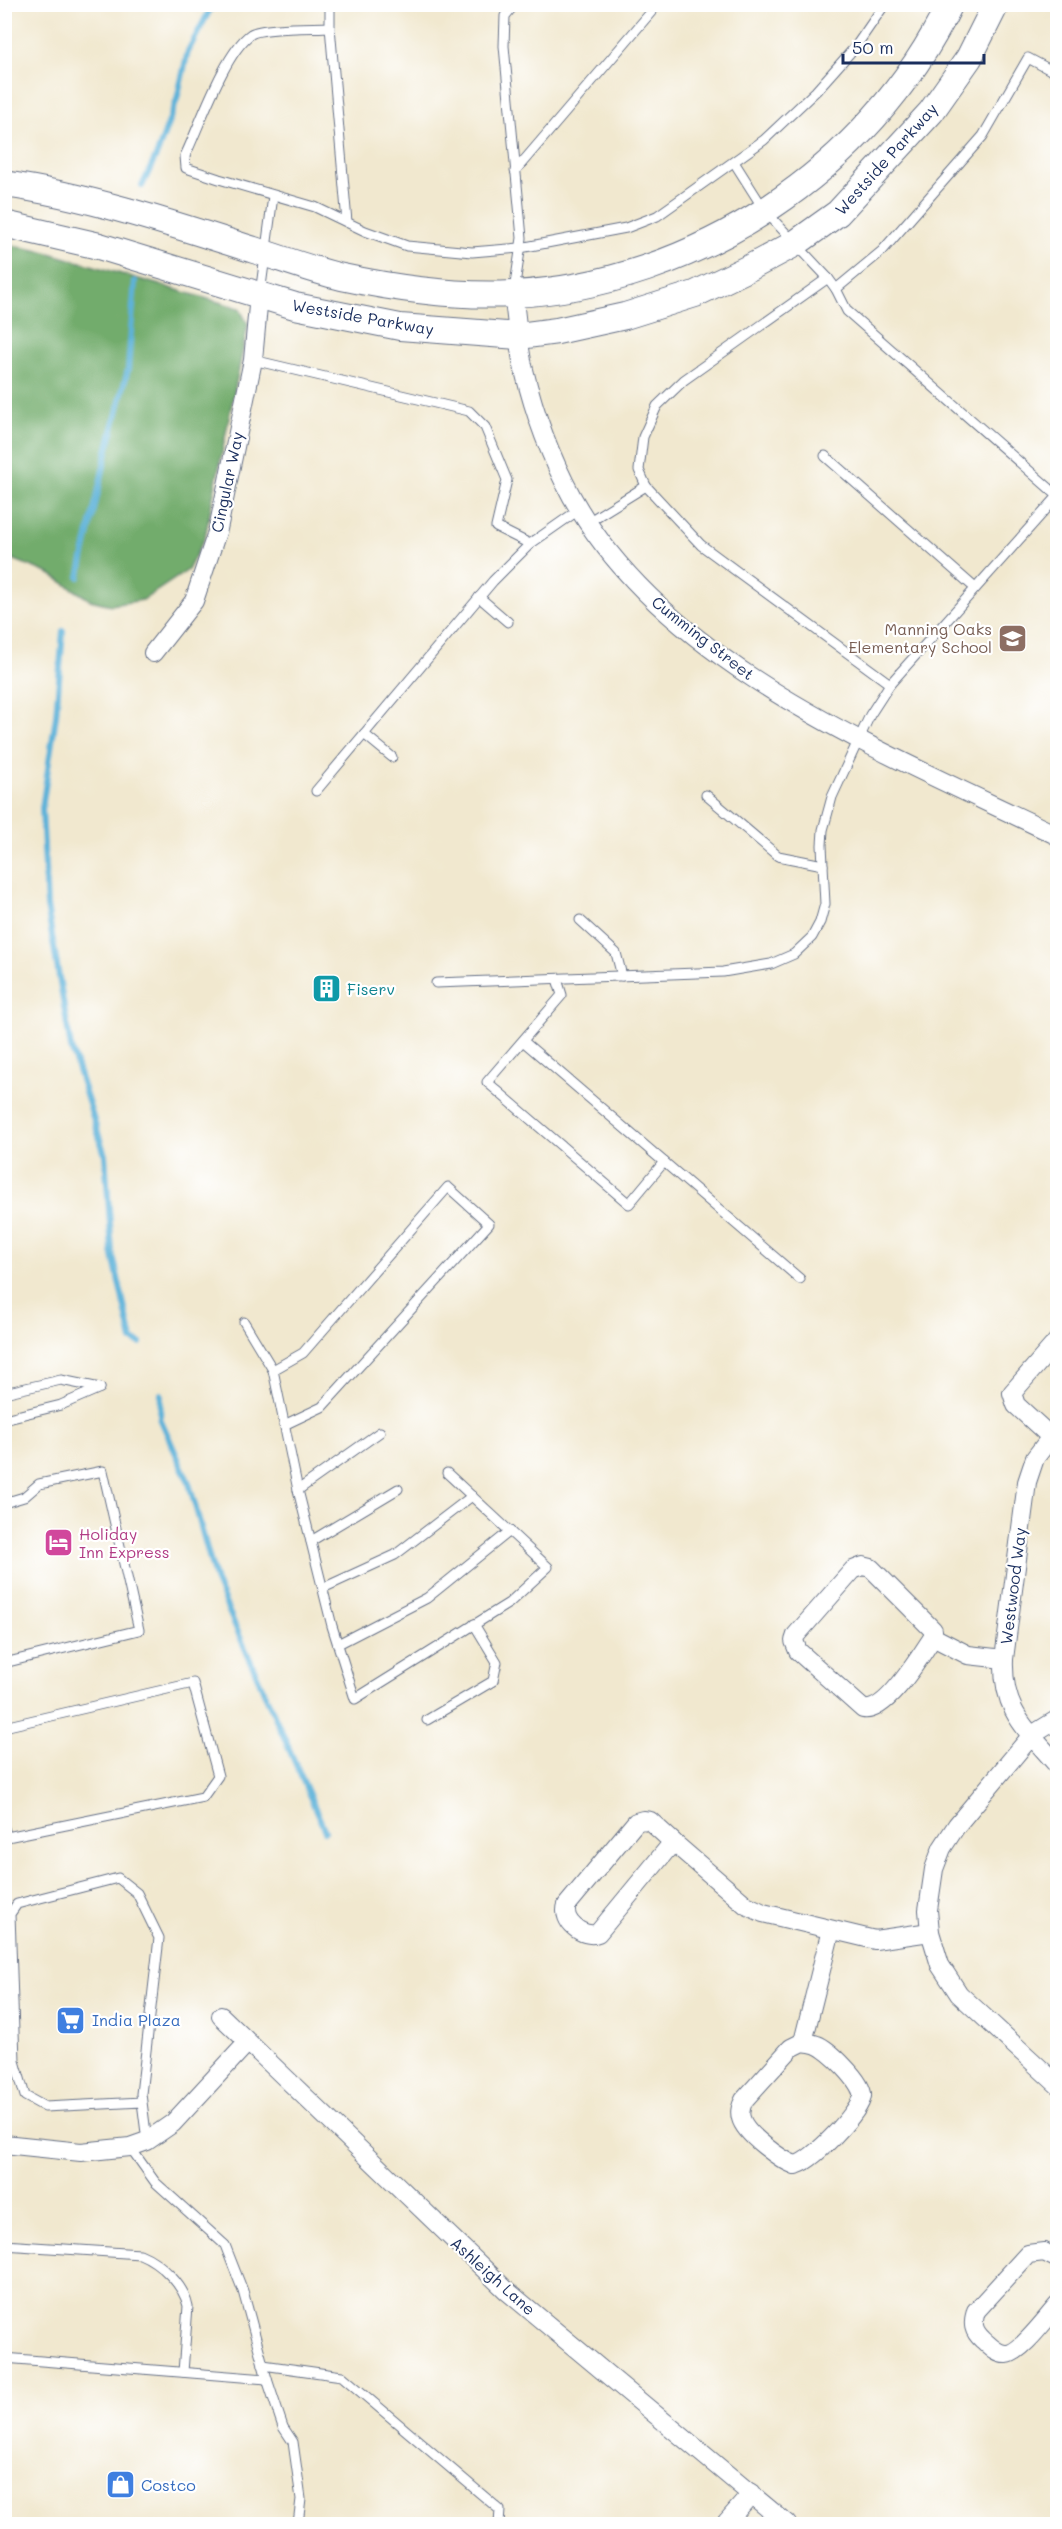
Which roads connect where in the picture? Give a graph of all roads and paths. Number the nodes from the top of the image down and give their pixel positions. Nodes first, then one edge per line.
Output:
1 (330, 4) edge
2 (515, 4) edge
3 (658, 4) edge
4 (885, 4) edge
5 (950, 4) edge
6 (996, 4) edge
7 (330, 27) junction
8 (1058, 74) edge
9 (734, 162) junction
10 (515, 171) junction
11 (4, 184) edge
12 (273, 196) junction
13 (765, 210) junction
14 (347, 222) junction
15 (4, 224) edge
16 (796, 243) junction
17 (520, 248) junction
18 (265, 253) junction
19 (828, 278) junction
20 (836, 289) junction
21 (513, 294) junction
22 (260, 295) junction
23 (519, 336) junction
24 (253, 360) junction
25 (825, 456) dead end
26 (646, 486) junction
27 (1058, 496) edge
28 (584, 515) junction
29 (530, 544) junction
30 (975, 588) junction
31 (479, 597) junction
32 (508, 622) dead end
33 (153, 653) dead end
34 (890, 684) junction
35 (364, 734) junction
36 (860, 740) junction
37 (392, 757) dead end
38 (316, 791) dead end
39 (706, 795) dead end
40 (1058, 836) edge
41 (823, 865) junction
42 (580, 920) dead end
43 (622, 976) junction
44 (556, 979) junction
45 (436, 983) dead end
46 (523, 1041) junction
47 (664, 1162) junction
48 (800, 1279) dead end
49 (244, 1322) dead end
50 (1058, 1340) edge
51 (273, 1370) junction
52 (4, 1393) edge
53 (4, 1419) edge
54 (284, 1425) junction
55 (380, 1432) dead end
56 (1054, 1433) edge
57 (447, 1473) dead end
58 (398, 1489) dead end
59 (298, 1490) junction
60 (472, 1496) junction
61 (4, 1503) edge
62 (510, 1531) junction
63 (311, 1541) junction
64 (323, 1588) junction
65 (474, 1624) junction
66 (933, 1637) junction
67 (338, 1644) junction
68 (1004, 1659) junction
69 (4, 1663) edge
70 (1058, 1719) edge
71 (427, 1720) dead end
72 (4, 1727) edge
73 (1032, 1735) junction
74 (1058, 1766) edge
75 (4, 1828) edge
76 (673, 1842) junction
77 (831, 1930) junction
78 (930, 1932) junction
79 (8, 1979) edge
80 (221, 2016) dead end
81 (248, 2042) junction
82 (803, 2042) junction
83 (1058, 2085) edge
84 (142, 2102) junction
85 (4, 2144) edge
86 (138, 2144) junction
87 (4, 2245) edge
88 (1058, 2259) edge
89 (1058, 2305) edge
90 (4, 2358) edge
91 (263, 2365) junction
92 (183, 2372) junction
93 (267, 2379) junction
94 (752, 2493) junction
95 (298, 2524) edge
96 (499, 2524) edge
97 (725, 2524) edge
98 (787, 2524) edge

1 - 7 lane
2 - 10 lane
3 - 10 lane
4 - 9 lane
5 - 13 main road
6 - 16 main road, Westside Parkway
7 - 12 lane
7 - 14 lane
8 - 20 lane
9 - 13 lane
9 - 17 lane
10 - 17 lane
11 - 18 main road
12 - 14 lane
12 - 18 lane
13 - 16 lane
13 - 21 main road
14 - 17 lane
15 - 22 main road, Westside Parkway
16 - 19 lane
16 - 23 main road, Westside Parkway
17 - 21 lane
18 - 21 main road
18 - 22 lane
19 - 20 lane
19 - 26 lane
20 - 27 lane
21 - 23 street, Cumming Street
22 - 23 main road, Westside Parkway
22 - 24 street, Cingular Way
23 - 28 street, Cumming Street
24 - 29 lane
24 - 33 street, Cingular Way
25 - 30 lane
26 - 28 lane
26 - 34 lane
27 - 30 lane
28 - 29 lane
28 - 36 street, Cumming Street
29 - 31 lane
30 - 34 lane
31 - 32 lane
31 - 35 lane
34 - 36 lane
35 - 37 lane
35 - 38 lane
36 - 40 street, Cumming Street
36 - 41 lane
39 - 41 lane
41 - 43 lane
42 - 43 lane
43 - 44 lane
44 - 45 lane
44 - 46 lane
46 - 47 lane
46 - 47 lane
47 - 48 lane
49 - 51 lane
50 - 56 street
51 - 54 lane
51 - 54 lane
52 - 53 lane
54 - 59 lane
55 - 59 lane
56 - 68 street, Westwood Way
57 - 60 lane
58 - 63 lane
59 - 63 lane
60 - 62 lane
60 - 64 lane
61 - 69 lane
62 - 65 lane
62 - 67 lane
63 - 64 lane
64 - 67 lane
65 - 67 lane
65 - 71 lane
66 - 66 street
66 - 68 street
68 - 73 street, Westwood Way
70 - 73 street
72 - 75 lane
73 - 74 street, Westwood Way
73 - 78 street
76 - 76 street
76 - 77 street
77 - 78 street
77 - 82 street
78 - 83 street
79 - 84 lane
79 - 84 lane
80 - 81 street, Ashleigh Lane
81 - 86 street
81 - 94 street, Ashleigh Lane
82 - 82 street
84 - 86 lane
85 - 86 street
86 - 91 lane
87 - 92 lane
88 - 89 street
90 - 92 lane
91 - 93 lane
91 - 96 lane
92 - 93 lane
93 - 95 lane
94 - 97 street
94 - 98 street, Ashleigh Lane

